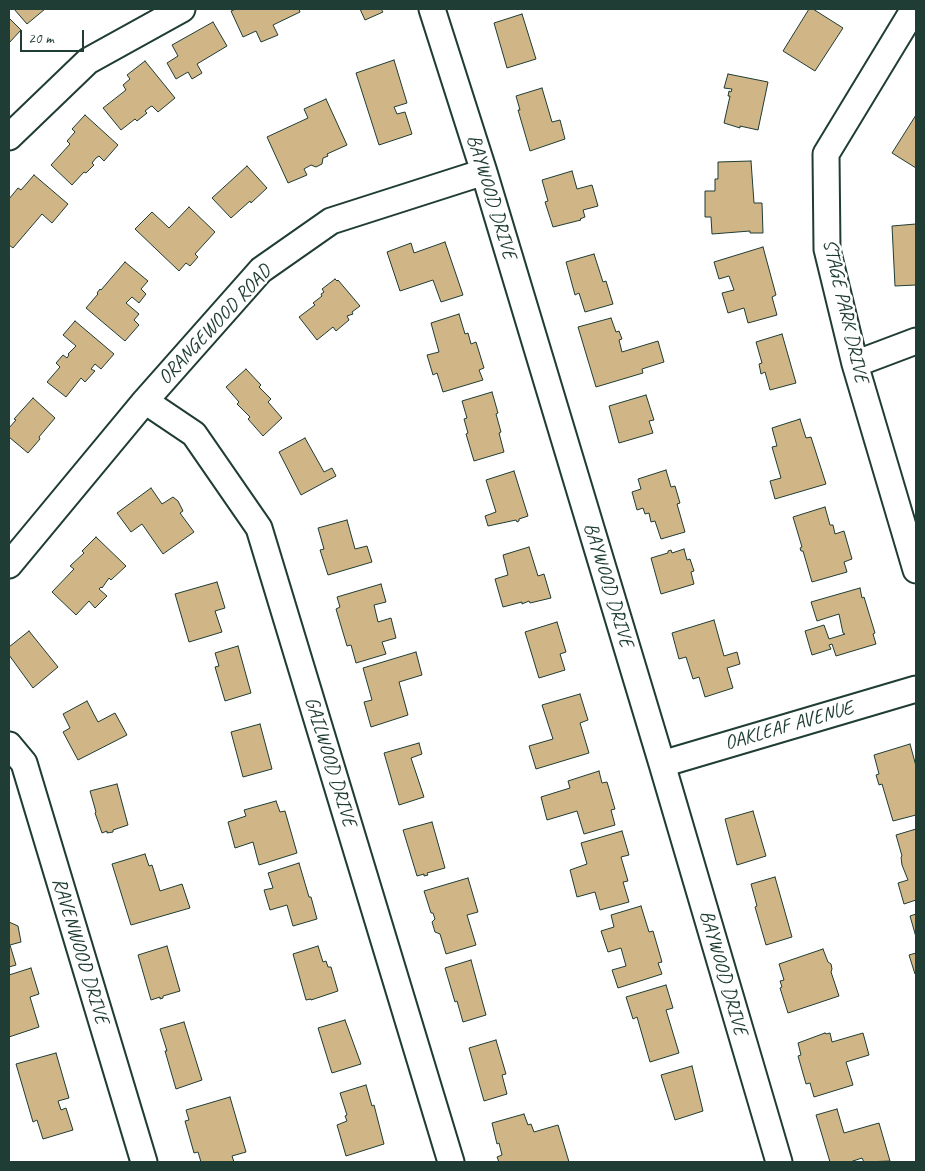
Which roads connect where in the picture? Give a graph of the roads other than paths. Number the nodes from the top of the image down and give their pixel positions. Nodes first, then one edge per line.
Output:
1 (182, 9) edge
2 (432, 9) edge
3 (914, 9) edge
4 (9, 137) edge
5 (484, 172) junction
6 (916, 340) edge
7 (855, 364) junction
8 (145, 401) junction
9 (9, 565) edge
10 (916, 570) edge
11 (916, 689) edge
12 (9, 745) edge
13 (662, 764) junction
14 (144, 1162) edge
15 (451, 1162) edge
16 (779, 1162) edge

1 - 4 street
2 - 5 street, BAYWOOD DRIVE
3 - 7 street, STAGE PARK DRIVE
5 - 8 street, ORANGEWOOD ROAD
5 - 13 street, BAYWOOD DRIVE
6 - 7 street
7 - 10 street, STAGE PARK DRIVE
8 - 9 street, ORANGEWOOD ROAD
8 - 15 street, GAILWOOD DRIVE
11 - 13 street, OAKLEAF AVENUE
12 - 14 street, RAVENWOOD DRIVE
13 - 16 street, BAYWOOD DRIVE

